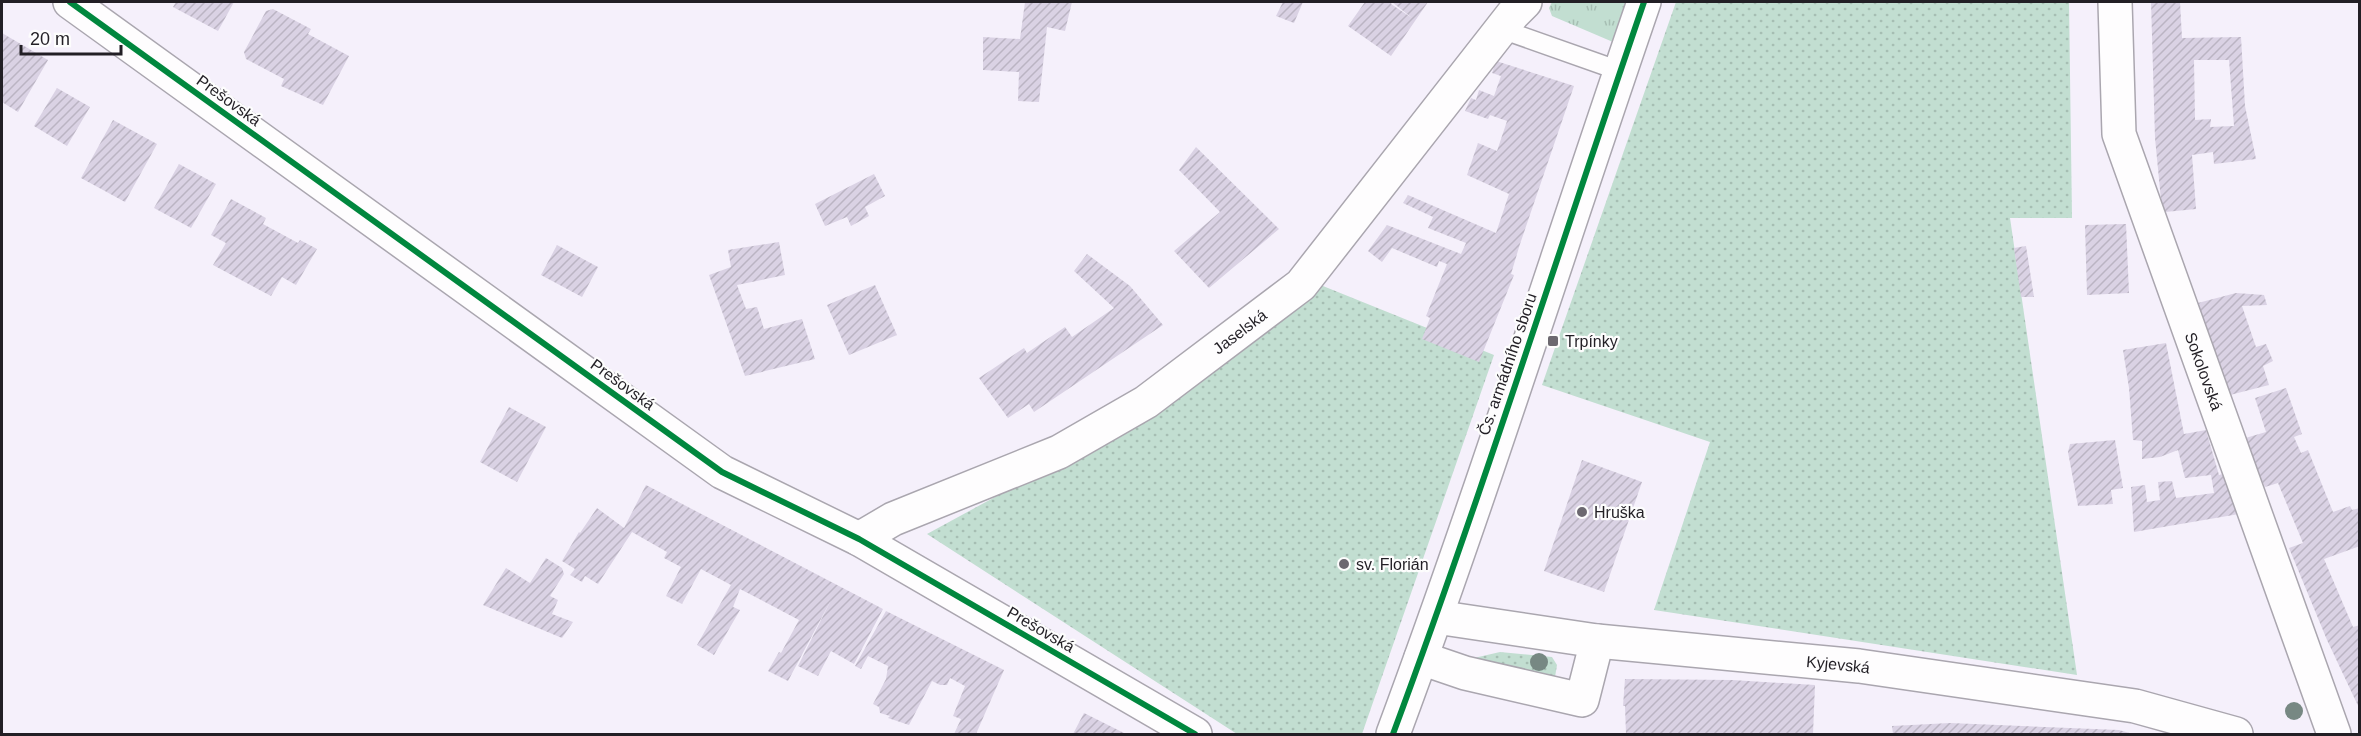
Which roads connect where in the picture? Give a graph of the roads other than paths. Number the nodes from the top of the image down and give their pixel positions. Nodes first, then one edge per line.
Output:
1 (70, 2) edge
2 (1525, 2) edge
3 (1644, 2) edge
4 (2115, 2) edge
5 (1500, 29) junction
6 (1620, 71) junction
7 (859, 539) junction
8 (1436, 617) junction
9 (1597, 641) junction
10 (1421, 658) junction
11 (1195, 735) edge
12 (1393, 735) edge
13 (2236, 735) edge
14 (2334, 735) edge

1 - 7 street, Prešovská
2 - 5 street, Jaselská
3 - 6 street, Čs. armádního sboru
4 - 14 street, Sokolovská
5 - 6 lane
5 - 7 street, Jaselská
6 - 8 street, Čs. armádního sboru
7 - 11 street, Prešovská
8 - 9 street, Kyjevská
8 - 10 street, Čs. armádního sboru
9 - 10 street
9 - 13 street, Kyjevská
10 - 12 street, Čs. armádního sboru

